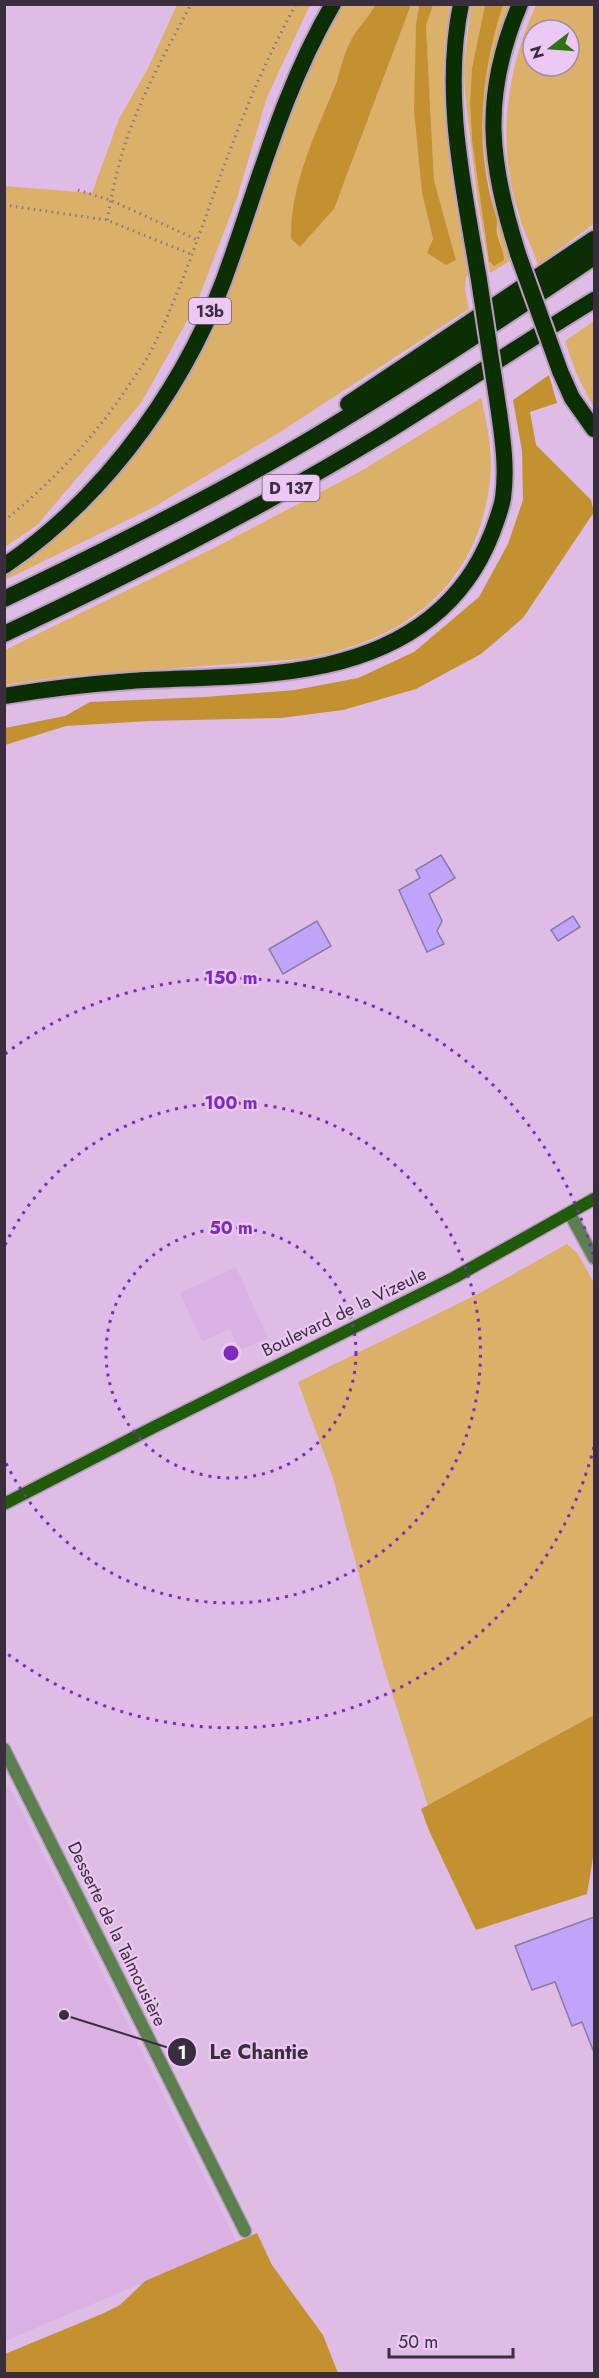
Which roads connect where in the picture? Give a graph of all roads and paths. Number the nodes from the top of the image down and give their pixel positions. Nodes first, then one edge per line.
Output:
1 (191, 4) edge
2 (296, 4) edge
3 (333, 4) edge
4 (461, 4) edge
5 (520, 4) edge
6 (78, 190) dead end
7 (110, 200) junction
8 (4, 205) edge
9 (107, 220) junction
10 (594, 239) edge
11 (198, 240) junction
12 (193, 255) junction
13 (594, 257) edge
14 (594, 298) edge
15 (594, 429) edge
16 (224, 488) junction
17 (4, 521) edge
18 (4, 566) edge
19 (4, 599) edge
20 (4, 634) edge
21 (4, 696) edge
22 (594, 1199) edge
23 (570, 1215) junction
24 (594, 1258) edge
25 (4, 1504) edge
26 (4, 1749) edge
27 (245, 2232) dead end

1 - 7 path
2 - 11 path
3 - 18 highway, 13b
4 - 21 highway, bridge
5 - 15 highway, bridge
6 - 7 path
7 - 9 path
7 - 11 path
8 - 9 path
9 - 12 path
10 - 16 highway
11 - 12 path
12 - 17 path
13 - 16 highway, D 137
14 - 20 highway, D 137
16 - 19 highway, D 137
22 - 23 main road, Boulevard de la Vizeule
23 - 24 street
23 - 25 main road, Boulevard de la Vizeule
26 - 27 street, Desserte de la Talmousière

